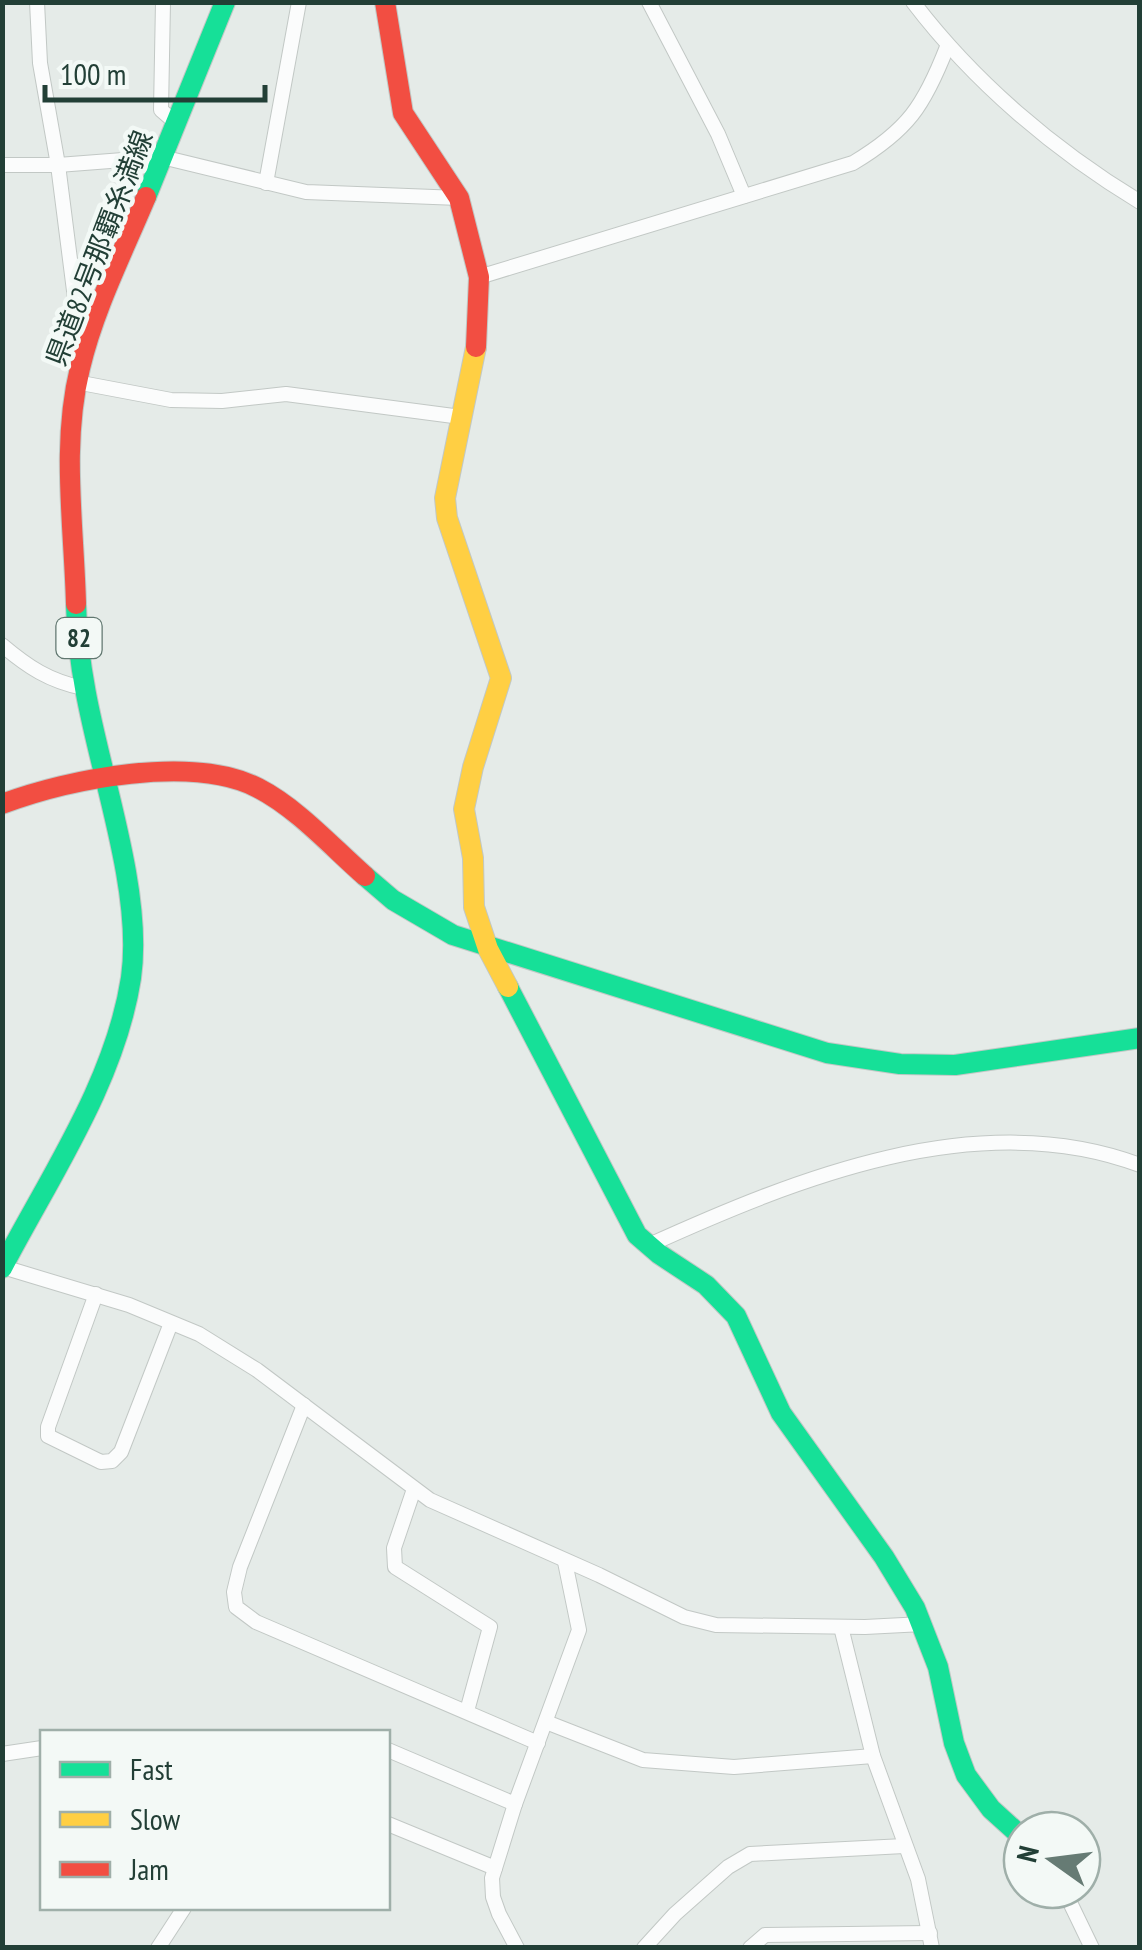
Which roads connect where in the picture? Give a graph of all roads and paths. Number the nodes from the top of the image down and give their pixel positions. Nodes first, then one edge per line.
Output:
1 (37, 2) edge
2 (162, 2) edge
3 (225, 2) edge
4 (299, 2) edge
5 (385, 2) edge
6 (648, 2) edge
7 (913, 2) edge
8 (948, 47) junction
9 (176, 122) junction
10 (162, 157) junction
11 (2, 164) edge
12 (58, 165) junction
13 (266, 183) junction
14 (744, 196) junction
15 (458, 198) junction
16 (1140, 202) edge
17 (479, 277) junction
18 (88, 339) junction
19 (76, 382) junction
20 (461, 416) junction
21 (2, 644) edge
22 (83, 688) junction
23 (105, 779) junction
24 (2, 804) edge
25 (488, 949) junction
26 (1140, 1038) edge
27 (1140, 1166) edge
28 (647, 1246) junction
29 (3, 1268) edge
30 (96, 1294) junction
31 (171, 1323) junction
32 (304, 1404) junction
33 (414, 1489) junction
34 (565, 1562) junction
35 (922, 1624) junction
36 (841, 1627) junction
37 (467, 1712) junction
38 (546, 1722) junction
39 (538, 1743) junction
40 (40, 1748) edge
41 (390, 1751) edge
42 (2, 1754) edge
43 (873, 1756) junction
44 (515, 1804) junction
45 (1002, 1817) edge
46 (390, 1825) edge
47 (904, 1846) junction
48 (495, 1868) junction
49 (183, 1910) edge
50 (1074, 1910) edge
51 (931, 1940) edge
52 (158, 1948) edge
53 (517, 1948) edge
54 (644, 1948) edge
55 (750, 1948) edge
56 (1092, 1948) edge

1 - 12 street
2 - 9 street
3 - 9 street, 県道82号那覇糸満線 / 82
4 - 13 street
5 - 15 street
6 - 14 street
7 - 8 street
8 - 14 street
8 - 16 street
9 - 10 street, 県道82号那覇糸満線 / 82
10 - 12 street
10 - 13 street
10 - 18 street, 県道82号那覇糸満線 / 82
11 - 12 street
12 - 18 street
13 - 15 street
14 - 17 street
15 - 17 street
17 - 20 street
18 - 19 street, 県道82号那覇糸満線 / 82
19 - 20 street
19 - 22 street, 県道82号那覇糸満線 / 82
20 - 25 street
21 - 22 street
22 - 23 street, 県道82号那覇糸満線 / 82
23 - 24 street
23 - 25 street
23 - 29 street, 県道82号那覇糸満線 / 82
25 - 26 street
25 - 28 street
27 - 28 street
28 - 35 street
29 - 30 street
30 - 31 street
30 - 31 street
31 - 32 street
32 - 33 street
32 - 37 street
33 - 34 street
33 - 37 street
34 - 36 street
34 - 38 street
35 - 36 street
35 - 45 street
36 - 43 street
37 - 39 street
38 - 39 street
38 - 43 street
39 - 44 street
40 - 42 street
41 - 44 street
43 - 47 street
44 - 48 street
46 - 48 street
47 - 51 street
47 - 54 street
48 - 53 street
49 - 52 street
50 - 56 street
51 - 55 street

